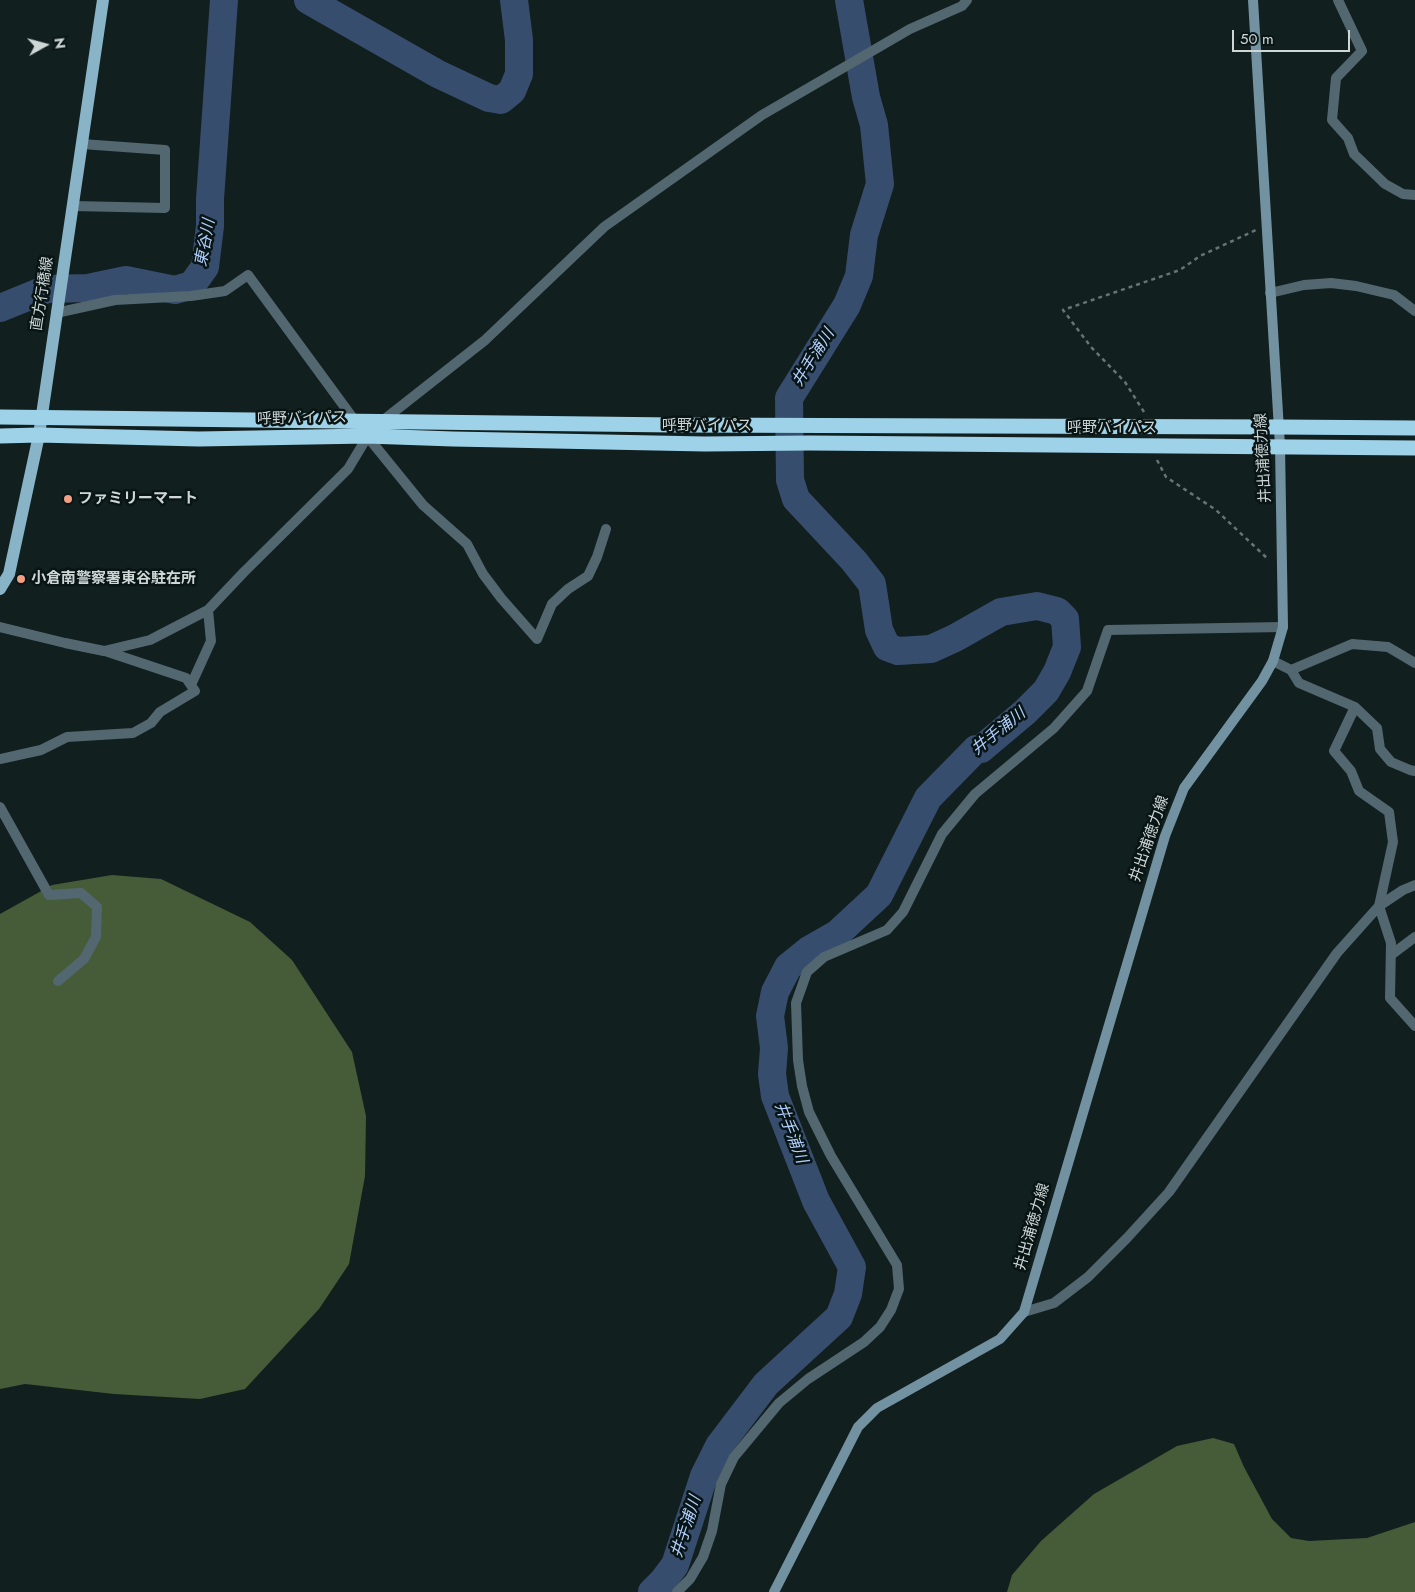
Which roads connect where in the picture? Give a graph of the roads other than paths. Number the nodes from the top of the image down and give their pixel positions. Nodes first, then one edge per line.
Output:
1 (104, 0) edge
2 (967, 0) edge
3 (1253, 0) edge
4 (1338, 0) edge
5 (82, 144) junction
6 (1415, 195) edge
7 (73, 206) junction
8 (1270, 293) junction
9 (1415, 311) edge
10 (56, 313) junction
11 (0, 417) edge
12 (41, 417) junction
13 (355, 421) junction
14 (382, 421) junction
15 (1278, 427) junction
16 (1415, 428) edge
17 (39, 435) junction
18 (0, 436) edge
19 (367, 436) junction
20 (1280, 446) junction
21 (1415, 448) edge
22 (606, 529) dead end
23 (0, 589) edge
24 (208, 610) junction
25 (0, 627) edge
26 (1283, 627) junction
27 (104, 651) junction
28 (1273, 661) junction
29 (1415, 663) edge
30 (1291, 670) junction
31 (191, 685) junction
32 (1355, 707) junction
33 (0, 759) edge
34 (1415, 770) edge
35 (0, 807) edge
36 (1415, 885) edge
37 (1379, 906) junction
38 (1415, 937) edge
39 (1391, 955) junction
40 (58, 981) dead end
41 (1415, 1026) edge
42 (1024, 1312) junction
43 (677, 1592) edge
44 (774, 1592) edge

1 - 5 main road, 直方行橋線
2 - 14 street
3 - 8 main road, 井出浦徳力線
4 - 6 street
5 - 7 main road, 直方行橋線
5 - 7 street
7 - 10 main road, 直方行橋線
8 - 9 street
8 - 15 main road, 井出浦徳力線
10 - 12 main road, 直方行橋線
10 - 13 street
11 - 12 highway, 呼野バイパス
12 - 13 highway, 呼野バイパス
12 - 17 main road, 直方行橋線
13 - 14 highway, 呼野バイパス
14 - 15 highway, 呼野バイパス
14 - 19 street
15 - 16 highway, 呼野バイパス
15 - 20 main road, 井出浦徳力線
17 - 18 highway, 呼野バイパス
17 - 19 highway, 呼野バイパス
17 - 23 main road, 直方行橋線
19 - 20 highway, 呼野バイパス
19 - 22 street
19 - 24 street
20 - 21 highway, 呼野バイパス
20 - 26 main road, 井出浦徳力線
24 - 27 street
24 - 31 street
25 - 27 street
26 - 28 main road, 井出浦徳力線
26 - 43 street
27 - 31 street
28 - 30 street
28 - 42 main road, 井出浦徳力線
29 - 30 street
30 - 32 street
31 - 33 street
32 - 34 street
32 - 37 street
35 - 40 street
36 - 37 street
37 - 39 street
37 - 42 street
38 - 39 street
39 - 41 street
42 - 44 main road, 井出浦徳力線

